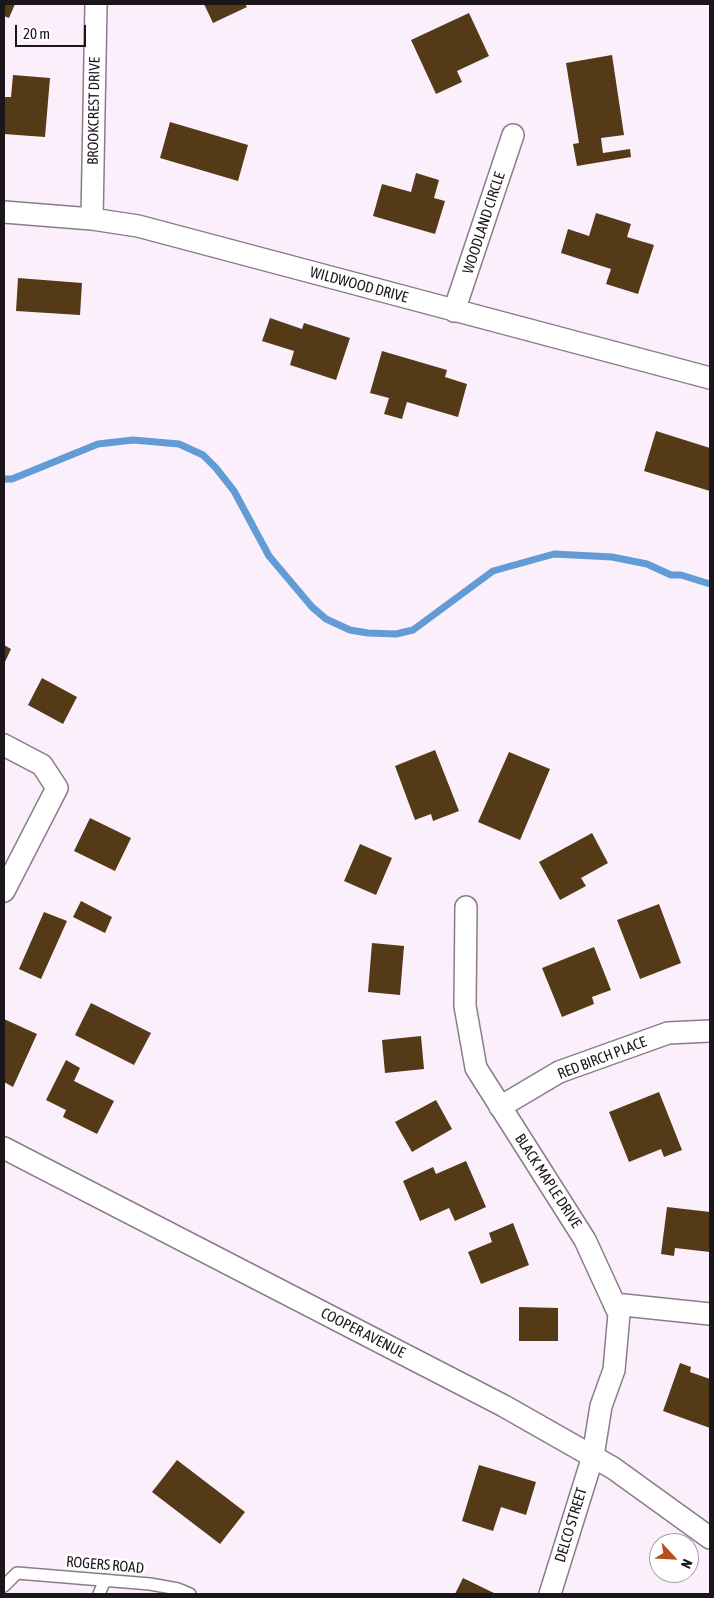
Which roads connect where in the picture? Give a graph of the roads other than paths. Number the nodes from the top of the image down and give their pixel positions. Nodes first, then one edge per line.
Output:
1 (96, 4) edge
2 (512, 135) dead end
3 (4, 212) edge
4 (92, 218) junction
5 (454, 311) junction
6 (710, 378) edge
7 (4, 745) edge
8 (4, 891) edge
9 (466, 907) dead end
10 (710, 1031) edge
11 (500, 1107) junction
12 (4, 1148) edge
13 (614, 1304) junction
14 (710, 1314) edge
15 (593, 1456) junction
16 (710, 1538) edge
17 (105, 1580) junction
18 (4, 1586) edge
19 (99, 1594) edge
20 (190, 1594) edge
21 (550, 1594) edge

1 - 4 street, BROOKCREST DRIVE
2 - 5 street, WOODLAND CIRCLE
3 - 4 street, WILDWOOD DRIVE
4 - 5 street, WILDWOOD DRIVE
5 - 6 street, WILDWOOD DRIVE
7 - 8 street
9 - 11 street, BLACK MAPLE DRIVE
10 - 11 street, RED BIRCH PLACE
11 - 13 street, BLACK MAPLE DRIVE
12 - 15 street, COOPER AVENUE
13 - 14 street
13 - 15 street, BLACK MAPLE DRIVE
15 - 16 street, COOPER AVENUE
15 - 21 street, DELCO STREET
17 - 18 lane, ROGERS ROAD
17 - 19 lane
17 - 20 lane, ROGERS ROAD

